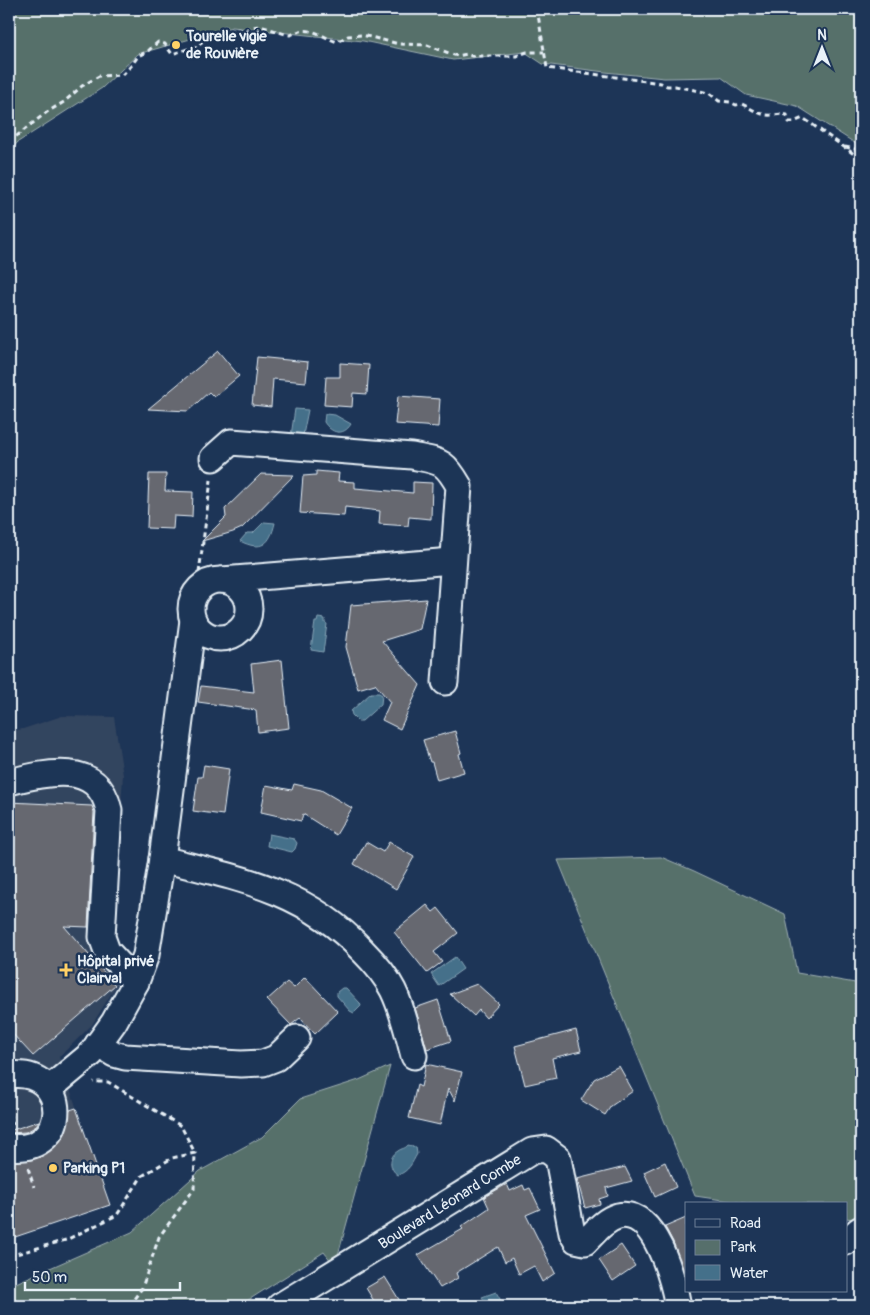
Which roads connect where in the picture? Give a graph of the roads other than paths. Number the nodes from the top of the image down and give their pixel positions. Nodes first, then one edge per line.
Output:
1 (213, 458) road end
2 (452, 561) junction
3 (222, 580) junction
4 (193, 620) junction
5 (445, 682) dead end
6 (9, 782) edge
7 (162, 859) junction
8 (136, 982) junction
9 (297, 1038) dead end
10 (94, 1049) junction
11 (414, 1056) dead end
12 (9, 1075) edge
13 (49, 1088) junction
14 (12, 1138) edge
15 (861, 1229) edge
16 (848, 1241) edge
17 (280, 1306) edge
18 (678, 1306) edge

1 - 2 street
2 - 3 street
2 - 5 street
3 - 4 street
3 - 4 street
4 - 7 street
6 - 8 street
7 - 8 street
7 - 11 street
8 - 10 street
9 - 10 street
10 - 13 street
12 - 13 street
13 - 14 street
15 - 16 street
17 - 18 street, Boulevard Léonard Combe

